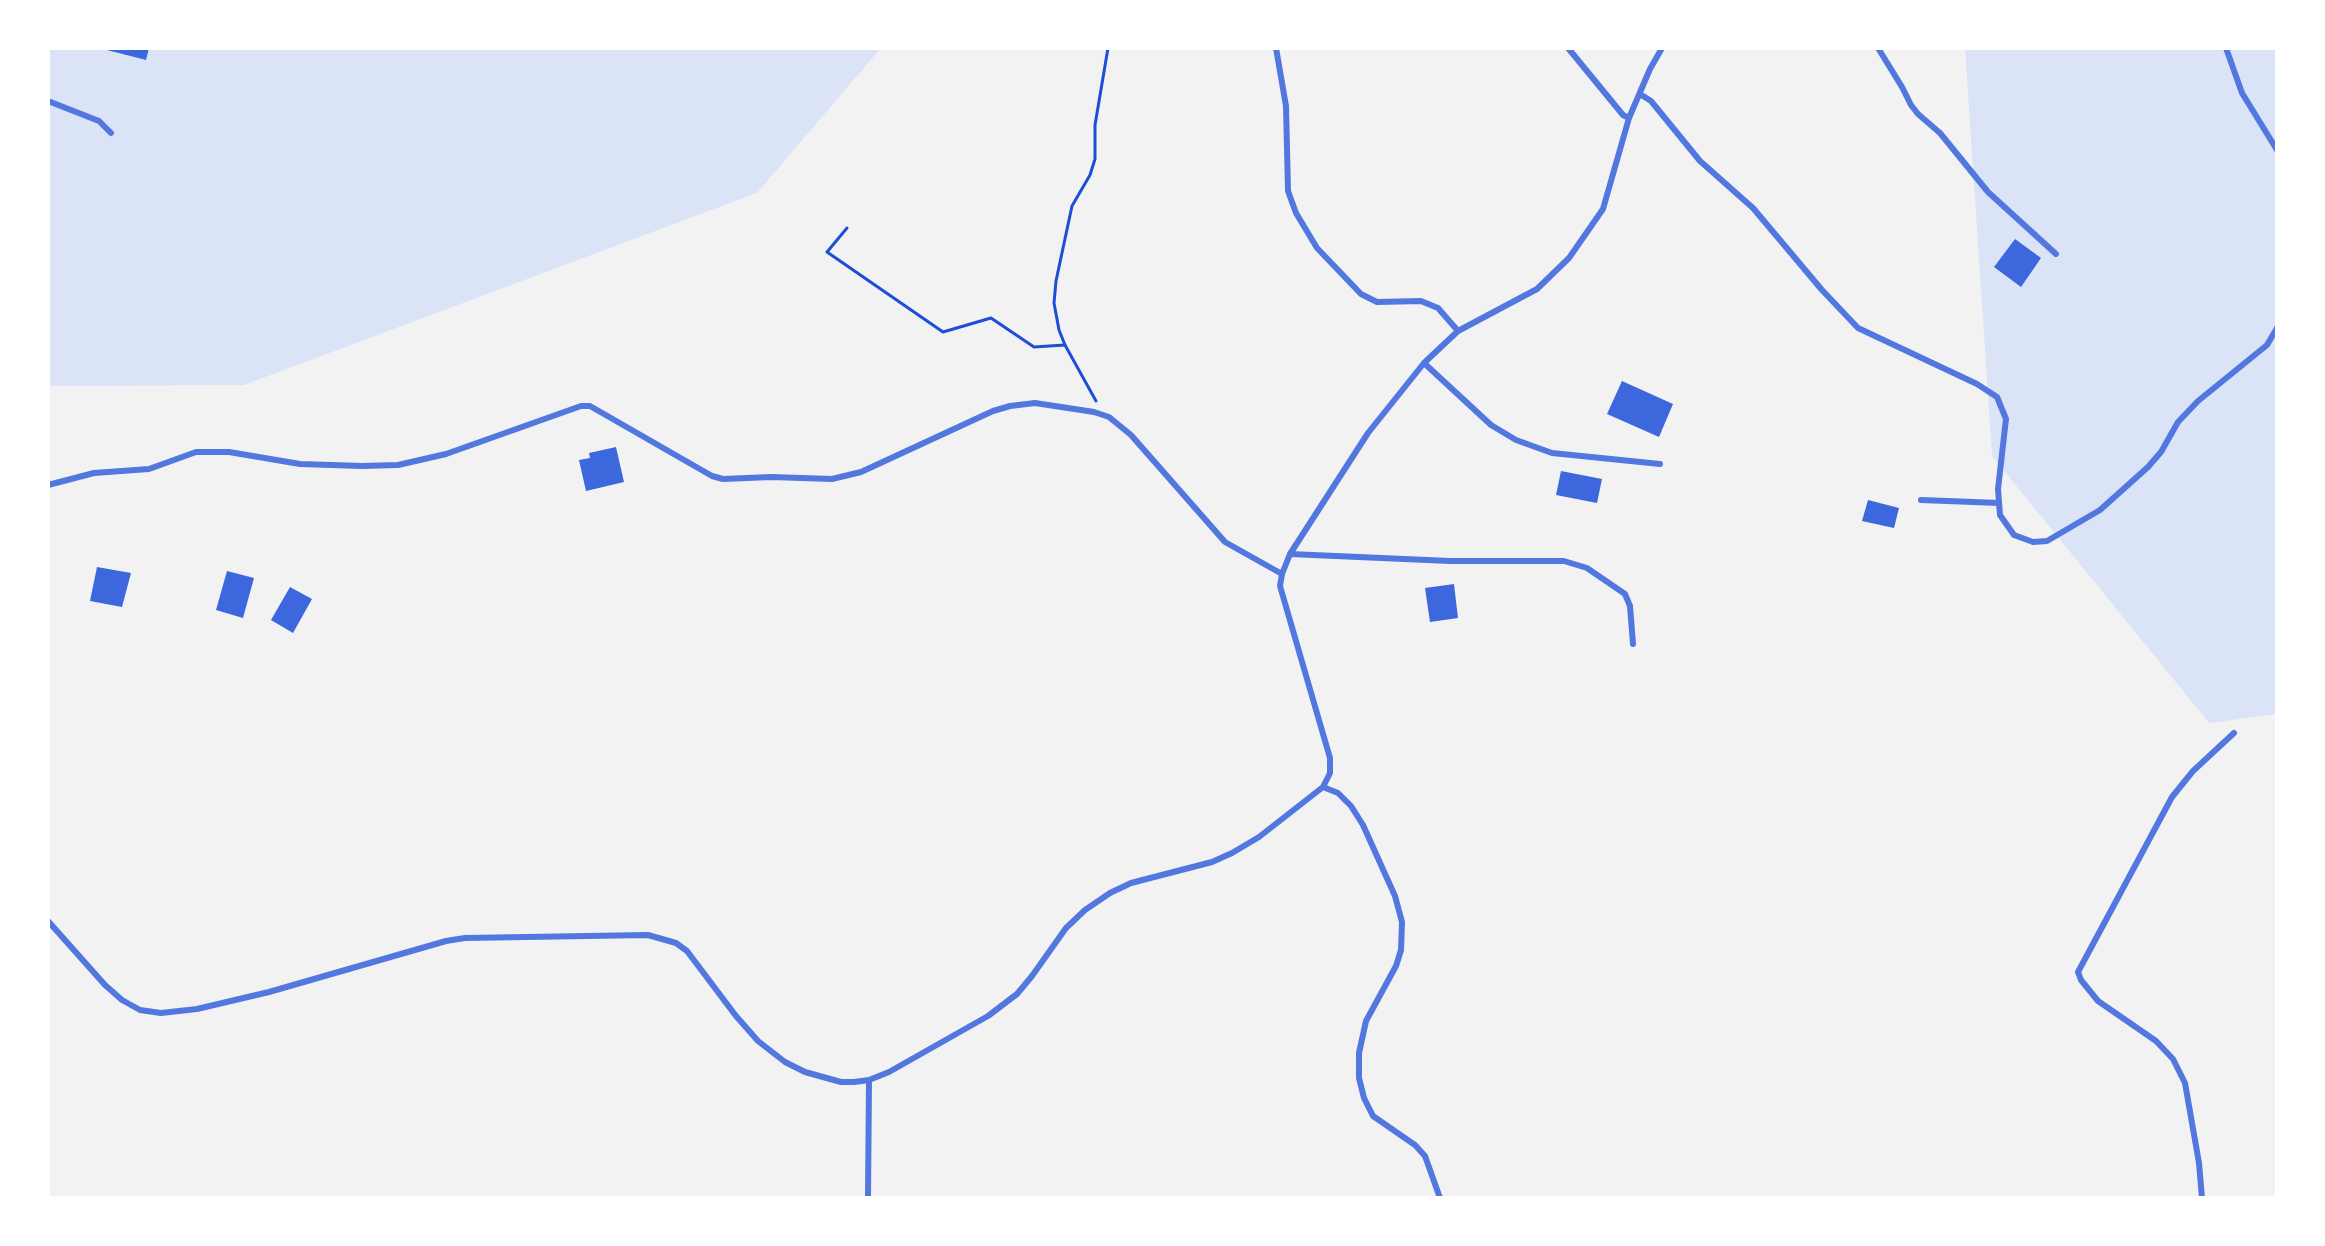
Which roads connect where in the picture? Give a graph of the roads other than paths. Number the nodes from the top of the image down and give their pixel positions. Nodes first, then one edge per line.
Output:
1 (1276, 48) edge
2 (1568, 48) edge
3 (1662, 48) edge
4 (1878, 48) edge
5 (2226, 48) edge
6 (1640, 94) junction
7 (48, 101) edge
8 (1629, 118) junction
9 (111, 133) dead end
10 (2277, 150) edge
11 (2056, 254) dead end
12 (2277, 328) edge
13 (1458, 331) junction
14 (1424, 363) junction
15 (1660, 464) dead end
16 (48, 485) edge
17 (1921, 500) dead end
18 (1999, 503) junction
19 (1290, 554) junction
20 (1282, 574) junction
21 (1634, 644) dead end
22 (2234, 733) dead end
23 (1323, 787) junction
24 (48, 921) edge
25 (870, 1080) junction
26 (868, 1198) edge
27 (1440, 1198) edge
28 (2202, 1198) edge

1 - 13 street
2 - 8 street
3 - 6 street
4 - 11 street
5 - 10 street
6 - 8 street
6 - 18 street
7 - 9 street
8 - 13 street
12 - 18 street
13 - 14 street
14 - 15 street
14 - 19 street
16 - 20 street
17 - 18 street
19 - 20 street
19 - 21 street
20 - 23 street
22 - 28 street
23 - 25 street
23 - 27 street
24 - 25 street
25 - 26 street

